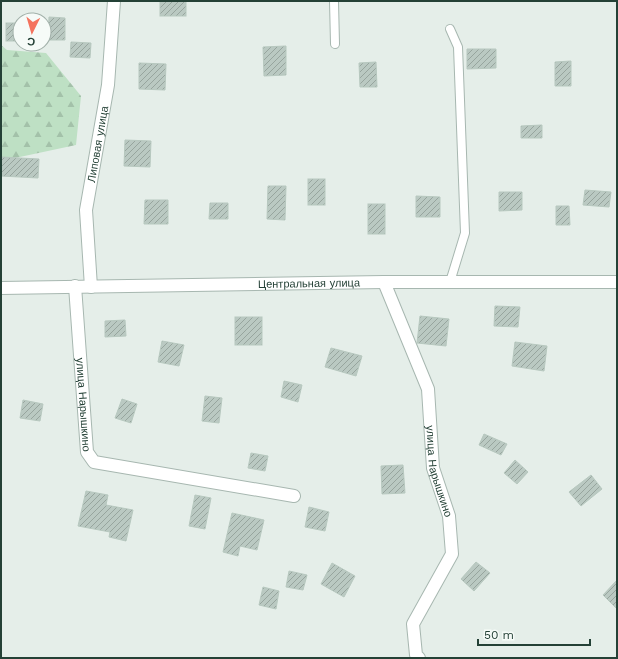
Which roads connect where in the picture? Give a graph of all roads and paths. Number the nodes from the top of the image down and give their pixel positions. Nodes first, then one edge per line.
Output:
1 (114, 1) edge
2 (334, 1) edge
3 (450, 29) dead end
4 (335, 44) dead end
5 (384, 282) junction
6 (450, 282) junction
7 (617, 282) edge
8 (75, 286) junction
9 (90, 286) junction
10 (1, 288) edge
11 (294, 496) dead end
12 (419, 658) edge

1 - 9 street, Липовая улица
2 - 4 lane
3 - 6 lane
5 - 6 street, Центральная улица
5 - 9 street, Центральная улица
5 - 12 street, улица Нарышкино
6 - 7 street, Центральная улица
8 - 9 street, Центральная улица
8 - 10 street, Центральная улица
8 - 11 street, улица Нарышкино

